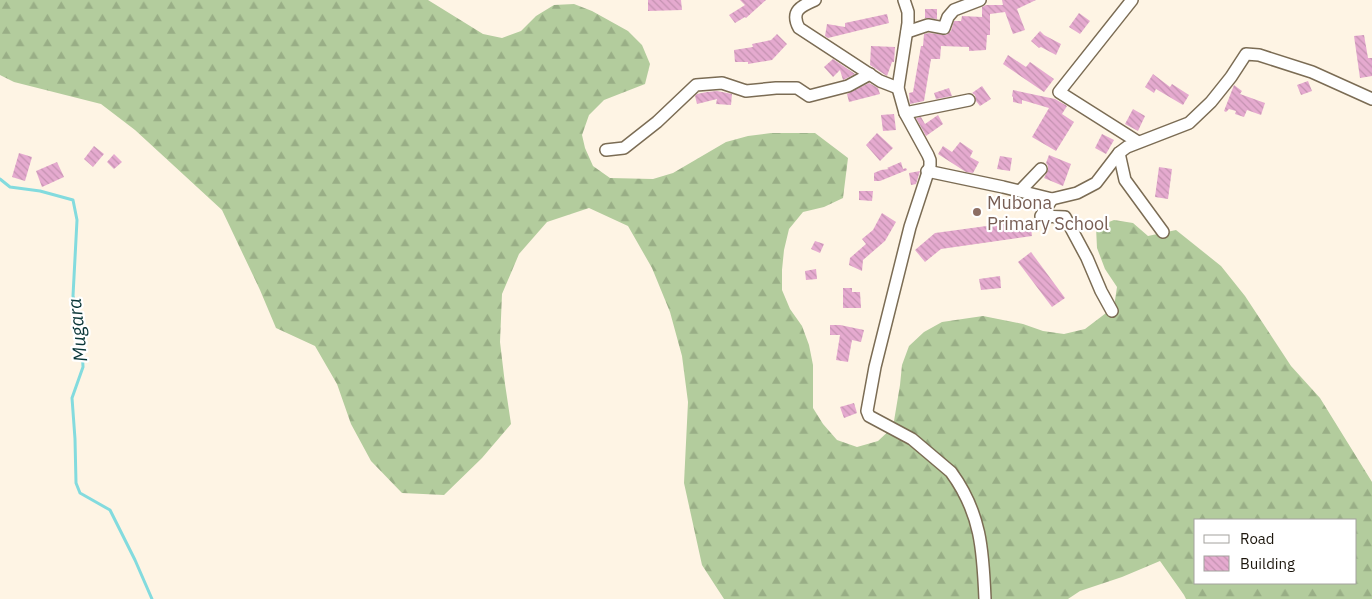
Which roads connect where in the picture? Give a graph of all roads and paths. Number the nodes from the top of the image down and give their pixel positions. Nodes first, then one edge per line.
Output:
1 (815, 0) edge
2 (904, 0) edge
3 (980, 0) edge
4 (1132, 0) edge
5 (907, 32) junction
6 (870, 74) junction
7 (898, 88) junction
8 (1372, 99) edge
9 (969, 100) dead end
10 (905, 113) junction
11 (1138, 142) junction
12 (606, 150) dead end
13 (1119, 153) junction
14 (1041, 169) dead end
15 (927, 171) junction
16 (1020, 191) junction
17 (1052, 199) junction
18 (1163, 232) dead end
19 (1112, 311) dead end
20 (985, 599) edge

1 - 6 street
2 - 5 street
3 - 5 street
4 - 11 street
5 - 7 street
6 - 7 street
6 - 12 street
7 - 10 street
8 - 11 street
9 - 10 street
10 - 15 street
11 - 13 street
13 - 17 street
13 - 18 street
14 - 16 street
15 - 16 street
15 - 20 street
16 - 17 street
17 - 19 street

